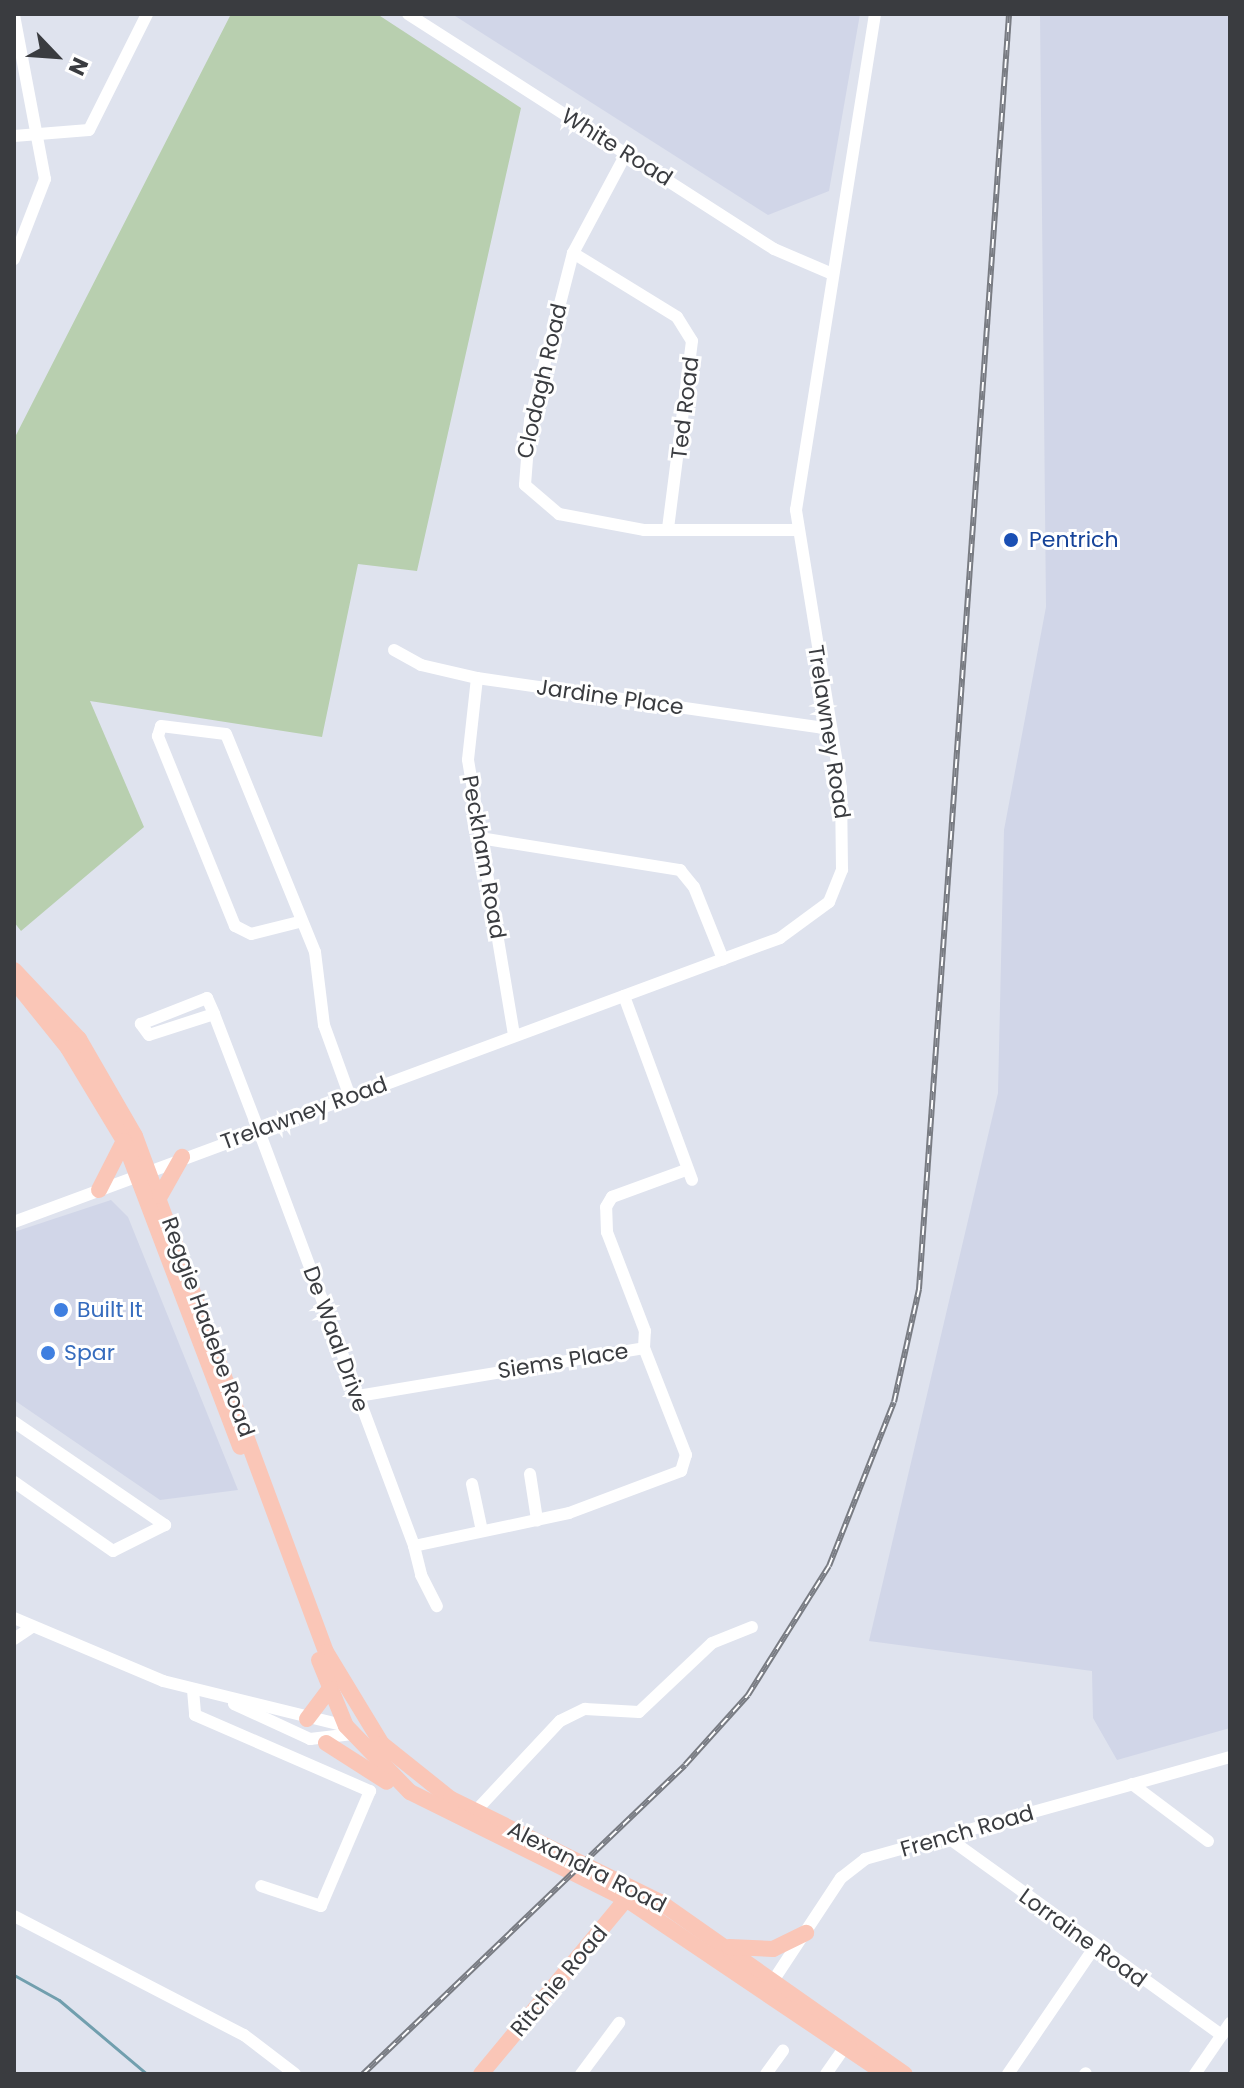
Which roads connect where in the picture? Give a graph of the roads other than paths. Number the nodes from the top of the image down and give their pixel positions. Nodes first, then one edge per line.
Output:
1 (147, 14) edge
2 (408, 14) edge
3 (875, 14) edge
4 (14, 15) edge
5 (37, 134) junction
6 (14, 136) edge
7 (627, 152) junction
8 (573, 253) junction
9 (14, 259) edge
10 (830, 273) junction
11 (668, 529) junction
12 (796, 530) junction
13 (394, 650) dead end
14 (477, 678) junction
15 (831, 729) junction
16 (480, 838) junction
17 (299, 922) junction
18 (723, 959) junction
19 (14, 970) edge
20 (14, 980) edge
21 (624, 996) junction
22 (214, 1014) junction
23 (514, 1035) junction
24 (350, 1097) junction
25 (259, 1131) junction
26 (124, 1141) junction
27 (182, 1157) junction
28 (144, 1170) junction
29 (99, 1190) junction
30 (160, 1196) junction
31 (14, 1222) edge
32 (644, 1348) junction
33 (358, 1396) junction
34 (14, 1422) edge
35 (530, 1474) dead end
36 (14, 1482) edge
37 (472, 1484) dead end
38 (537, 1520) junction
39 (482, 1531) junction
40 (414, 1546) junction
41 (437, 1606) dead end
42 (14, 1618) edge
43 (32, 1627) junction
44 (752, 1627) dead end
45 (14, 1639) edge
46 (332, 1677) junction
47 (193, 1690) junction
48 (220, 1697) junction
49 (357, 1709) joint
50 (307, 1719) junction
51 (352, 1730) junction
52 (374, 1733) junction
53 (326, 1743) junction
54 (1230, 1757) edge
55 (1132, 1784) junction
56 (410, 1792) junction
57 (470, 1817) junction
58 (947, 1837) junction
59 (1208, 1841) dead end
60 (261, 1886) dead end
61 (631, 1893) junction
62 (14, 1916) edge
63 (609, 1920) junction
64 (666, 1925) junction
65 (806, 1933) junction
66 (724, 1946) junction
67 (1094, 1948) junction
68 (770, 1986) junction
69 (619, 2023) dead end
70 (1230, 2023) edge
71 (1222, 2035) junction
72 (848, 2041) junction
73 (783, 2051) dead end
74 (295, 2074) edge
75 (481, 2074) edge
76 (581, 2074) edge
77 (766, 2074) edge
78 (826, 2074) edge
79 (885, 2074) edge
80 (905, 2074) edge
81 (1008, 2074) edge
82 (1195, 2074) edge

1 - 5 street
2 - 7 street, White Road
3 - 10 street, Trelawney Road
4 - 5 street
5 - 6 street
5 - 9 street
7 - 8 street, Clodagh Road
7 - 10 street, White Road
8 - 11 street, Ted Road
8 - 11 street, Clodagh Road
10 - 12 street, Trelawney Road
11 - 12 street, Clodagh Road
12 - 15 street, Trelawney Road
13 - 14 street, Jardine Place
14 - 15 street, Jardine Place
14 - 16 street, Peckham Road
15 - 18 street, Trelawney Road
16 - 18 street
16 - 23 street, Peckham Road
17 - 17 street
17 - 24 street
18 - 21 street, Trelawney Road
19 - 28 main road, Reggie Hadebe Road
20 - 26 main road, Reggie Hadebe Road
21 - 23 street, Trelawney Road
21 - 32 street
22 - 22 street
22 - 25 street, De Waal Drive
23 - 24 street, Trelawney Road
24 - 25 street, Trelawney Road
25 - 27 street, Trelawney Road
25 - 33 street, De Waal Drive
26 - 28 main road, Reggie Hadebe Road
26 - 29 main road
27 - 28 street, Trelawney Road
27 - 30 main road
28 - 29 street, Trelawney Road
28 - 30 main road, Reggie Hadebe Road
28 - 46 main road, Reggie Hadebe Road
29 - 31 street, Trelawney Road
30 - 46 main road, Reggie Hadebe Road
32 - 33 street, Siems Place
32 - 38 street, Siems Place
33 - 40 street, De Waal Drive
34 - 36 street
35 - 38 street
37 - 39 street
38 - 39 street
39 - 40 street
40 - 41 street, De Waal Drive
42 - 43 street
43 - 45 street
43 - 47 street
44 - 57 street
46 - 49 main road, Reggie Hadebe Road
46 - 50 main road
46 - 51 main road, Reggie Hadebe Road
47 - 48 street
47 - 60 street
48 - 50 street
48 - 53 street
49 - 52 main road, Alexandra Road
50 - 51 street
51 - 52 main road
51 - 53 street
51 - 56 main road, Alexandra Road
52 - 57 main road, Alexandra Road
53 - 56 main road
54 - 55 street, French Road
55 - 58 street, French Road
55 - 59 street
56 - 57 main road, Alexandra Road
57 - 61 main road, Alexandra Road
58 - 65 street, French Road
58 - 67 street, Lorraine Road
61 - 63 main road, Ritchie Road
61 - 64 main road, Alexandra Road
61 - 66 main road, Alexandra Road
62 - 74 street
63 - 64 main road
63 - 75 main road, Ritchie Road
64 - 68 main road, Alexandra Road
65 - 66 main road
65 - 68 street, French Road
66 - 68 main road, Alexandra Road
67 - 71 street, Lorraine Road
67 - 81 street
68 - 72 main road, Alexandra Road
69 - 76 street
70 - 71 street
71 - 82 street
72 - 78 street
72 - 79 main road, Alexandra Road
72 - 80 main road, Alexandra Road
73 - 77 street

